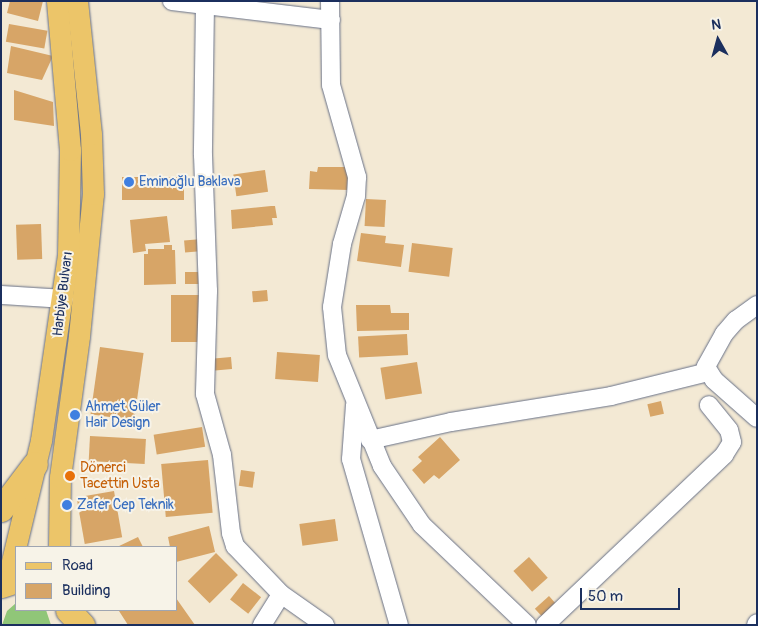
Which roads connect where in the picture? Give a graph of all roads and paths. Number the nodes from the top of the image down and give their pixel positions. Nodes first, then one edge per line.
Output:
1 (57, 1) edge
2 (77, 1) edge
3 (172, 1) edge
4 (330, 1) edge
5 (205, 4) junction
6 (331, 20) junction
7 (70, 150) junction
8 (92, 150) junction
9 (1, 295) edge
10 (64, 299) junction
11 (757, 305) edge
12 (708, 372) junction
13 (355, 402) junction
14 (709, 406) dead end
15 (757, 418) edge
16 (370, 440) junction
17 (35, 464) junction
18 (1, 509) edge
19 (59, 546) edge
20 (6, 582) edge
21 (281, 594) junction
22 (64, 611) edge
23 (69, 611) edge
24 (66, 625) edge
25 (82, 625) edge
26 (262, 625) edge
27 (325, 625) edge
28 (399, 625) edge
29 (527, 625) edge
30 (545, 625) edge

1 - 7 main road, Harbiye Bulvarı
2 - 8 main road, Harbiye Bulvarı
3 - 5 street
4 - 6 street
5 - 6 street
5 - 21 street
6 - 13 street
7 - 8 main road
7 - 10 main road, Harbiye Bulvarı
8 - 19 main road, Harbiye Bulvarı
9 - 10 street
10 - 17 main road, Harbiye Bulvarı
11 - 12 street
12 - 15 street
12 - 16 street
13 - 16 street
13 - 28 street
14 - 30 street
16 - 29 street
17 - 18 highway
17 - 20 main road, Harbiye Bulvarı
21 - 26 street
21 - 27 street
22 - 24 highway
23 - 25 highway

